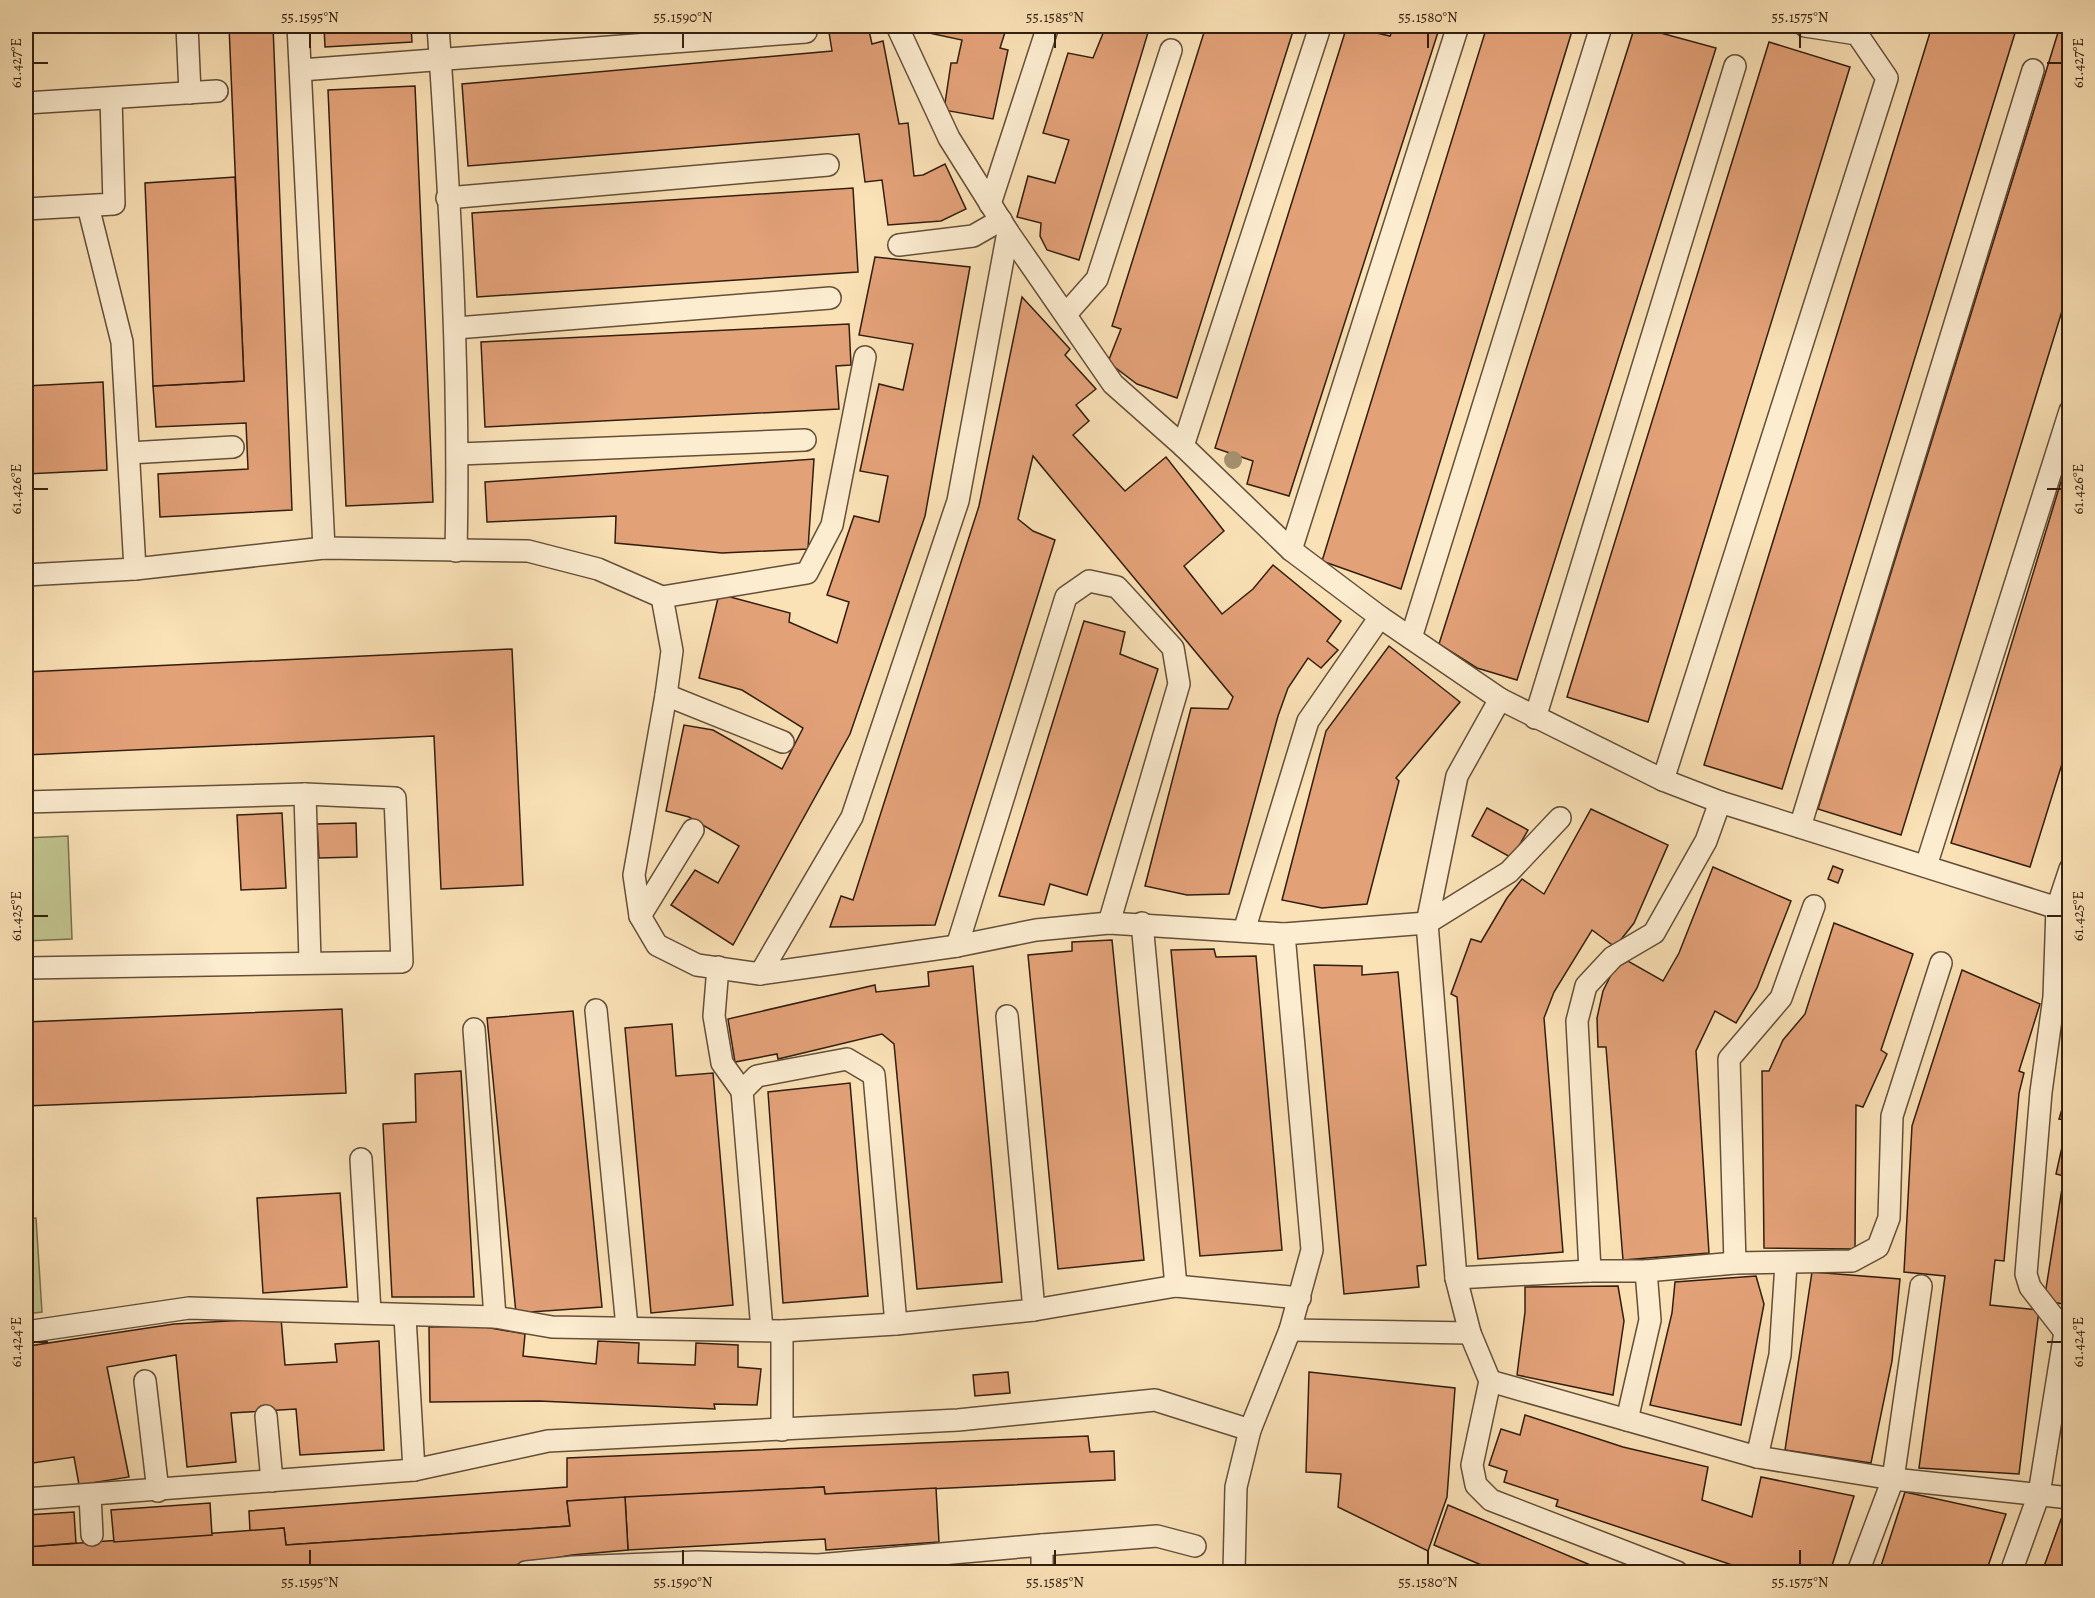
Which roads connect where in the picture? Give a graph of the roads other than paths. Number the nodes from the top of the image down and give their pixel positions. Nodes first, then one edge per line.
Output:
1 (187, 26) edge
2 (298, 26) edge
3 (438, 26) edge
4 (897, 26) edge
5 (1049, 26) edge
6 (1805, 26) edge
7 (1320, 27) dead end
8 (1457, 29) dead end
9 (1600, 30) dead end
10 (1862, 30) edge
11 (806, 32) dead end
12 (1171, 50) dead end
13 (441, 61) junction
14 (1735, 66) dead end
15 (301, 70) junction
16 (2032, 70) dead end
17 (217, 91) dead end
18 (190, 93) junction
19 (111, 98) junction
20 (26, 103) edge
21 (828, 165) dead end
22 (447, 198) junction
23 (88, 206) junction
24 (26, 209) edge
25 (1000, 219) junction
26 (899, 245) dead end
27 (830, 298) dead end
28 (1066, 314) junction
29 (456, 328) junction
30 (865, 357) dead end
31 (2070, 411) edge
32 (805, 440) dead end
33 (1183, 446) junction
34 (233, 447) dead end
35 (129, 453) junction
36 (459, 454) junction
37 (324, 548) junction
38 (1291, 550) junction
39 (456, 551) junction
40 (135, 569) junction
41 (26, 575) edge
42 (662, 597) junction
43 (1380, 617) junction
44 (1411, 638) junction
45 (666, 695) junction
46 (1500, 699) junction
47 (1535, 718) junction
48 (783, 742) dead end
49 (1663, 780) junction
50 (305, 794) junction
51 (26, 802) edge
52 (1720, 802) junction
53 (1560, 818) dead end
54 (1800, 826) junction
55 (693, 830) dead end
56 (1926, 866) junction
57 (2070, 869) edge
58 (1814, 906) dead end
59 (2063, 910) edge
60 (640, 916) junction
61 (1109, 922) junction
62 (1427, 922) junction
63 (1142, 923) junction
64 (1244, 931) junction
65 (1284, 934) junction
66 (957, 946) junction
67 (310, 961) junction
68 (1941, 963) dead end
69 (718, 967) junction
70 (26, 968) edge
71 (760, 974) junction
72 (596, 1010) dead end
73 (1007, 1016) dead end
74 (474, 1029) dead end
75 (742, 1091) junction
76 (361, 1159) dead end
77 (1735, 1263) junction
78 (1786, 1264) junction
79 (1590, 1270) junction
80 (1646, 1270) junction
81 (1456, 1278) junction
82 (1176, 1286) junction
83 (1921, 1286) dead end
84 (1300, 1298) junction
85 (1034, 1310) junction
86 (370, 1312) junction
87 (405, 1317) junction
88 (495, 1317) junction
89 (896, 1324) junction
90 (627, 1327) junction
91 (772, 1330) junction
92 (1290, 1330) junction
93 (2067, 1331) edge
94 (26, 1332) edge
95 (1470, 1333) junction
96 (145, 1381) dead end
97 (1490, 1381) junction
98 (266, 1416) dead end
99 (1627, 1420) junction
100 (782, 1430) junction
101 (1250, 1430) junction
102 (1757, 1457) junction
103 (414, 1470) junction
104 (1893, 1479) junction
105 (272, 1481) junction
106 (158, 1491) junction
107 (2038, 1494) junction
108 (90, 1495) junction
109 (2070, 1498) edge
110 (26, 1499) edge
111 (92, 1534) dead end
112 (1042, 1545) junction
113 (1195, 1546) dead end
114 (526, 1572) edge
115 (1042, 1572) edge
116 (1234, 1572) edge
117 (1677, 1572) edge
118 (1858, 1572) edge
119 (2011, 1572) edge

1 - 18 lane
2 - 15 lane
3 - 13 lane
4 - 25 lane
5 - 25 lane
6 - 10 lane
7 - 33 lane
8 - 38 lane
9 - 44 lane
10 - 49 lane
11 - 13 lane
12 - 28 lane
13 - 15 lane
13 - 22 lane
14 - 47 lane
15 - 37 lane
16 - 54 lane
17 - 18 lane
18 - 19 lane
19 - 20 lane
19 - 23 lane
21 - 22 lane
22 - 29 lane
23 - 24 lane
23 - 35 lane
25 - 26 lane
25 - 28 lane
25 - 71 lane
27 - 29 lane
28 - 33 lane
29 - 36 lane
30 - 42 lane
31 - 56 lane
32 - 36 lane
33 - 38 lane
34 - 35 lane
35 - 40 lane
36 - 39 lane
37 - 39 lane
37 - 40 lane
38 - 43 lane
39 - 42 lane
40 - 41 lane
42 - 45 lane
43 - 44 lane
43 - 64 lane
44 - 46 lane
45 - 48 lane
45 - 60 lane
46 - 47 lane
46 - 62 lane
47 - 49 lane
49 - 52 lane
50 - 51 lane
50 - 67 lane
50 - 67 lane
52 - 54 lane
52 - 79 lane
53 - 62 lane
54 - 56 lane
55 - 60 lane
56 - 59 lane
57 - 59 lane
58 - 77 lane
59 - 93 lane
60 - 69 lane
61 - 63 lane
61 - 66 lane
61 - 66 lane
62 - 65 lane
62 - 81 lane
63 - 64 lane
63 - 82 lane
64 - 65 lane
65 - 84 lane
66 - 71 lane
67 - 70 lane
68 - 78 lane
69 - 71 lane
69 - 75 lane
72 - 90 lane
73 - 85 lane
74 - 88 lane
75 - 89 lane
75 - 91 lane
76 - 86 lane
77 - 78 lane
77 - 80 lane
78 - 102 lane
79 - 80 lane
79 - 81 lane
80 - 99 lane
81 - 95 lane
82 - 84 lane
82 - 85 lane
83 - 104 lane
84 - 92 lane
85 - 89 lane
86 - 87 lane
86 - 94 lane
87 - 88 lane
87 - 103 lane
88 - 90 lane
89 - 91 lane
90 - 91 lane
91 - 100 lane
92 - 95 lane
92 - 101 lane
93 - 107 lane
95 - 97 lane
96 - 106 lane
97 - 99 lane
97 - 117 lane
98 - 105 lane
99 - 102 lane
100 - 101 lane
100 - 103 lane
101 - 116 lane
102 - 104 lane
103 - 105 lane
104 - 107 lane
104 - 118 lane
105 - 106 lane
106 - 108 lane
107 - 109 lane
107 - 119 lane
108 - 110 lane
108 - 111 lane
112 - 113 lane
112 - 114 lane
112 - 115 lane

